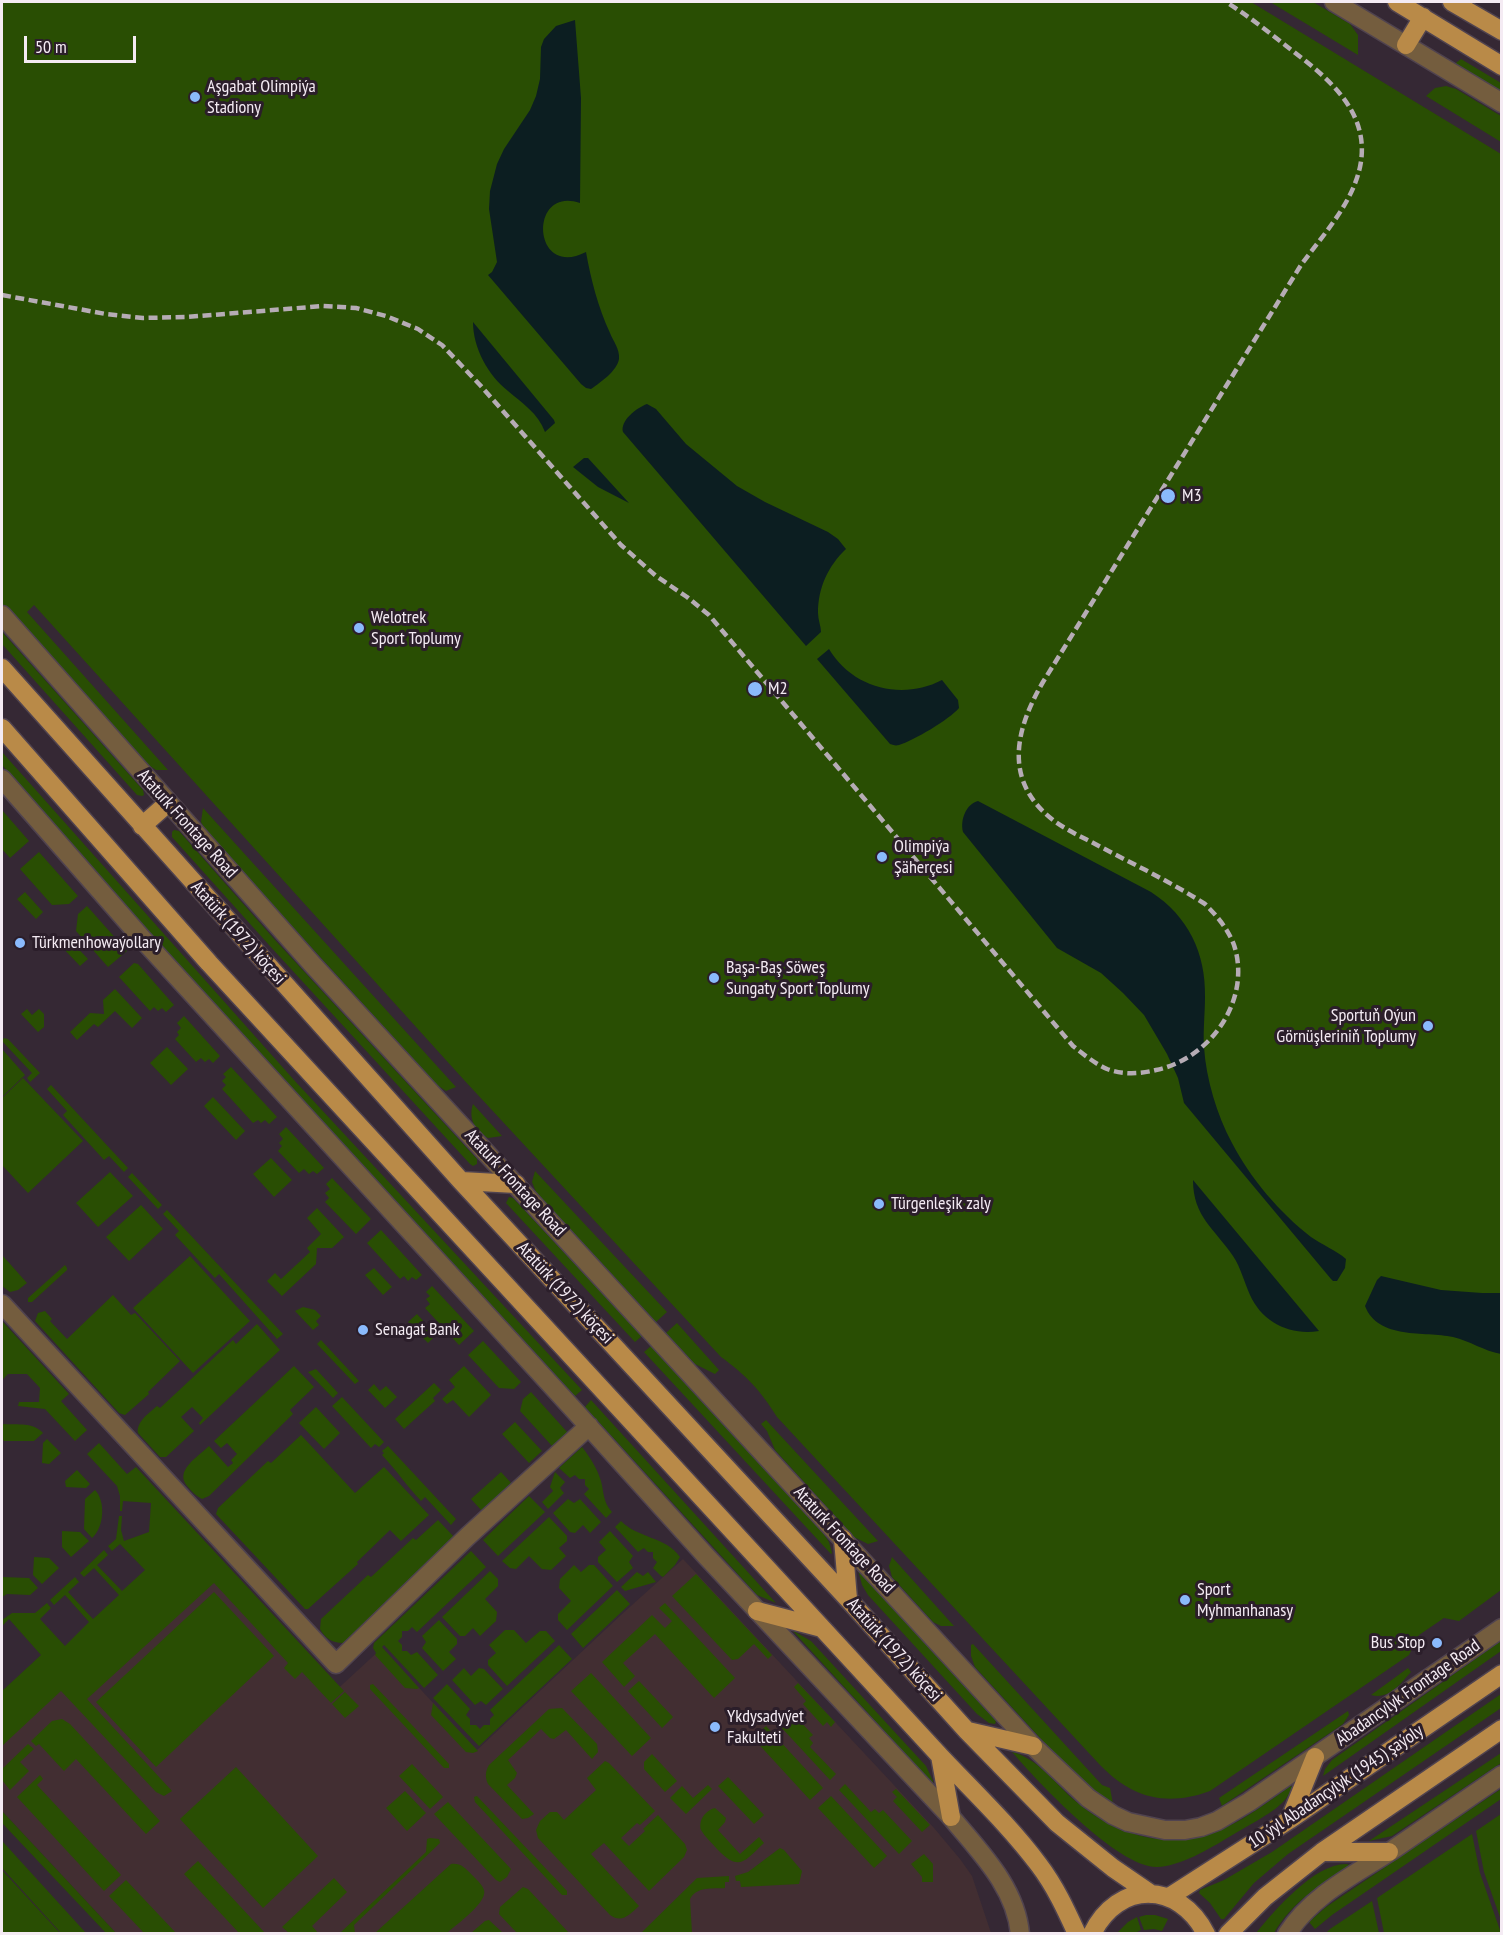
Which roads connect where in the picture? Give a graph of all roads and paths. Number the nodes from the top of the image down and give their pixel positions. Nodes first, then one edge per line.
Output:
1 (1334, 2) edge
2 (1397, 2) edge
3 (1452, 2) edge
4 (1423, 17) junction
5 (1502, 31) edge
6 (1406, 45) junction
7 (1502, 66) edge
8 (1502, 103) edge
9 (2, 615) edge
10 (2, 668) edge
11 (2, 728) edge
12 (2, 779) edge
13 (168, 803) junction
14 (142, 826) junction
15 (461, 1180) junction
16 (516, 1185) junction
17 (2, 1304) edge
18 (589, 1426) junction
19 (843, 1539) junction
20 (848, 1599) junction
21 (757, 1611) junction
22 (822, 1628) junction
23 (1502, 1628) edge
24 (1502, 1674) edge
25 (1502, 1730) edge
26 (967, 1731) junction
27 (1033, 1746) junction
28 (940, 1756) junction
29 (1315, 1757) junction
30 (1502, 1775) edge
31 (951, 1817) junction
32 (1289, 1820) junction
33 (1322, 1851) junction
34 (1389, 1852) junction
35 (1151, 1894) junction
36 (1169, 1897) junction
37 (1020, 1934) edge
38 (1077, 1934) edge
39 (1092, 1934) edge
40 (1206, 1934) edge
41 (1228, 1934) edge
42 (1287, 1934) edge

1 - 6 street
2 - 4 main road
3 - 5 main road
4 - 6 main road
4 - 7 main road
6 - 8 street
9 - 13 street, Ataturk Frontage Road
10 - 14 main road, Atatürk (1972) köçesi
11 - 22 main road, Atatürk (1972) köçesi
12 - 18 street
13 - 14 main road
13 - 16 street, Ataturk Frontage Road
14 - 15 main road, Atatürk (1972) köçesi
15 - 16 main road
15 - 20 main road, Atatürk (1972) köçesi
16 - 19 street, Ataturk Frontage Road
17 - 18 street
18 - 21 street
19 - 20 main road
19 - 27 street, Ataturk Frontage Road
20 - 26 main road, Atatürk (1972) köçesi
21 - 22 main road
21 - 31 street
22 - 28 main road, Atatürk (1972) köçesi
23 - 29 street, Abadancylyk Frontage Road
24 - 32 main road, 10 ýyl Abadançylyk (1945) şaýoly
25 - 33 main road
26 - 27 main road
26 - 35 main road, Atatürk (1972) köçesi
27 - 29 street
28 - 31 main road
28 - 38 main road, Atatürk (1972) köçesi
29 - 32 main road
30 - 34 street
31 - 37 street
32 - 36 main road, 10 ýyl Abadançylyk (1945) şaýoly
33 - 34 main road
33 - 41 main road
34 - 42 street
35 - 36 main road
35 - 39 main road
36 - 40 main road

